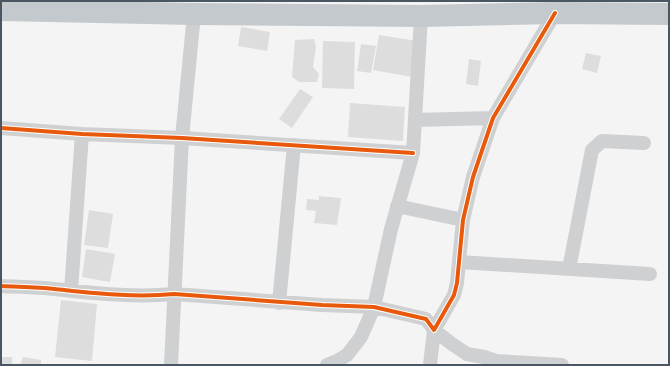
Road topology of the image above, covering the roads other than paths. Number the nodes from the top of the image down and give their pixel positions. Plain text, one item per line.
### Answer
1 (1, 10) edge
2 (555, 13) junction
3 (194, 14) junction
4 (669, 14) edge
5 (421, 16) junction
6 (493, 118) junction
7 (415, 120) junction
8 (1, 128) edge
9 (82, 134) junction
10 (182, 138) junction
11 (644, 143) dead end
12 (294, 145) junction
13 (413, 153) junction
14 (397, 206) junction
15 (464, 220) junction
16 (459, 262) junction
17 (569, 269) junction
18 (650, 274) dead end
19 (1, 286) edge
20 (71, 291) junction
21 (174, 294) junction
22 (279, 303) junction
23 (374, 307) junction
24 (434, 330) junction
25 (172, 365) edge
26 (327, 365) edge
27 (430, 365) edge
28 (562, 365) edge

1 - 3 highway
2 - 4 highway
2 - 5 highway
2 - 6 street
3 - 5 highway
3 - 10 street
5 - 7 street
6 - 7 street
6 - 15 street
7 - 13 street
8 - 9 street
9 - 10 street
9 - 20 street
10 - 12 street
10 - 21 street
11 - 17 street
12 - 13 street
12 - 22 street
13 - 14 street
14 - 15 street
14 - 23 street
15 - 16 street
16 - 17 street
16 - 24 street
17 - 18 street
19 - 20 street
20 - 21 street
21 - 22 street
21 - 25 street
22 - 23 street
23 - 24 street
23 - 26 street
24 - 27 street
24 - 28 street

